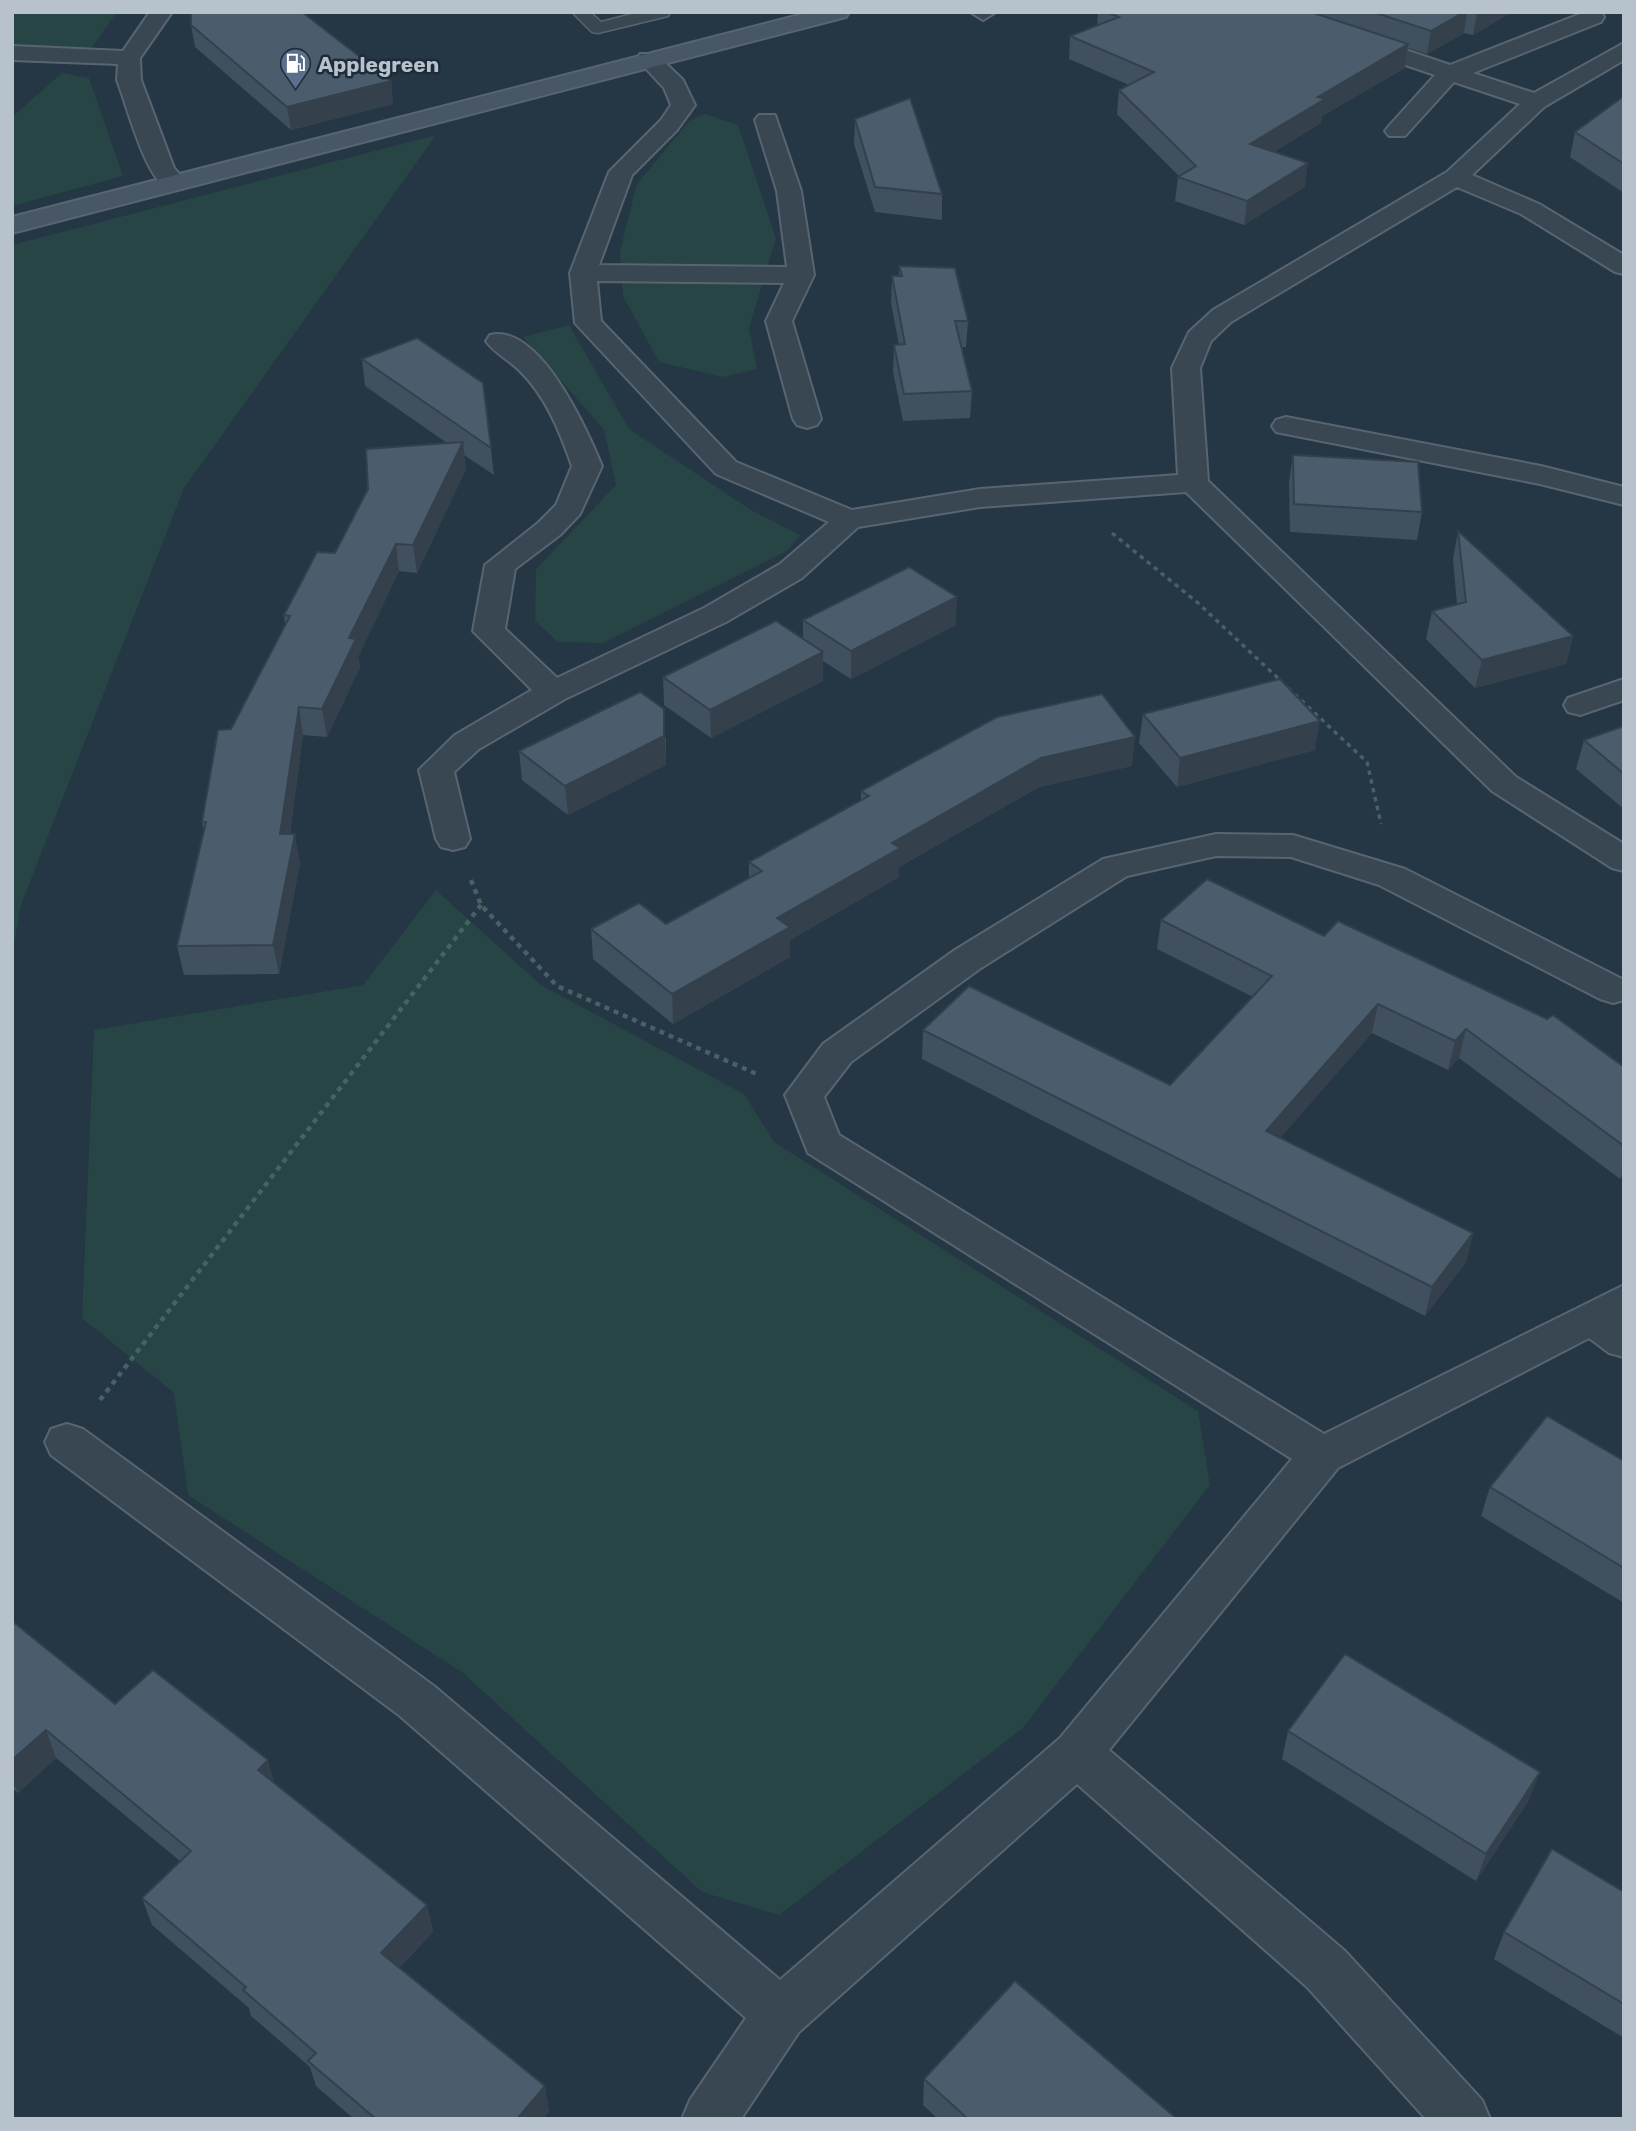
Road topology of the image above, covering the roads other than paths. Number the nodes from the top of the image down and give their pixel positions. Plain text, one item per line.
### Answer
1 (162, 12) edge
2 (580, 12) edge
3 (662, 12) edge
4 (838, 12) edge
5 (1271, 12) edge
6 (1593, 17) dead end
7 (1624, 50) edge
8 (12, 53) edge
9 (129, 58) junction
10 (648, 59) junction
11 (1449, 74) junction
12 (1536, 102) junction
13 (767, 120) dead end
14 (1397, 131) dead end
15 (1456, 177) junction
16 (175, 183) junction
17 (12, 225) edge
18 (1624, 266) edge
19 (583, 273) junction
20 (801, 275) junction
21 (500, 341) dead end
22 (807, 419) dead end
23 (1286, 426) dead end
24 (1193, 483) junction
25 (1624, 496) edge
26 (849, 520) junction
27 (1624, 688) edge
28 (553, 692) junction
29 (1580, 705) dead end
30 (453, 839) road end
31 (1624, 860) edge
32 (1613, 990) dead end
33 (1613, 1320) edge
34 (67, 1442) road end
35 (1322, 1455) junction
36 (1077, 1753) junction
37 (780, 2014) junction
38 (709, 2119) edge
39 (1463, 2119) edge

1 - 9 street
2 - 3 lane
4 - 10 main road
5 - 11 street
6 - 11 street
7 - 12 street
8 - 9 street
9 - 16 street
10 - 16 main road
10 - 19 street
11 - 12 street
11 - 14 street
12 - 15 street
13 - 20 street
15 - 18 street
15 - 24 street
16 - 17 main road
19 - 20 street
19 - 26 street
20 - 22 street
21 - 28 street
23 - 25 street
24 - 26 street
24 - 31 street
26 - 28 street
27 - 29 street
28 - 30 street
32 - 35 street
33 - 35 street
34 - 37 street
35 - 36 street
36 - 37 street
36 - 39 street
37 - 38 street

